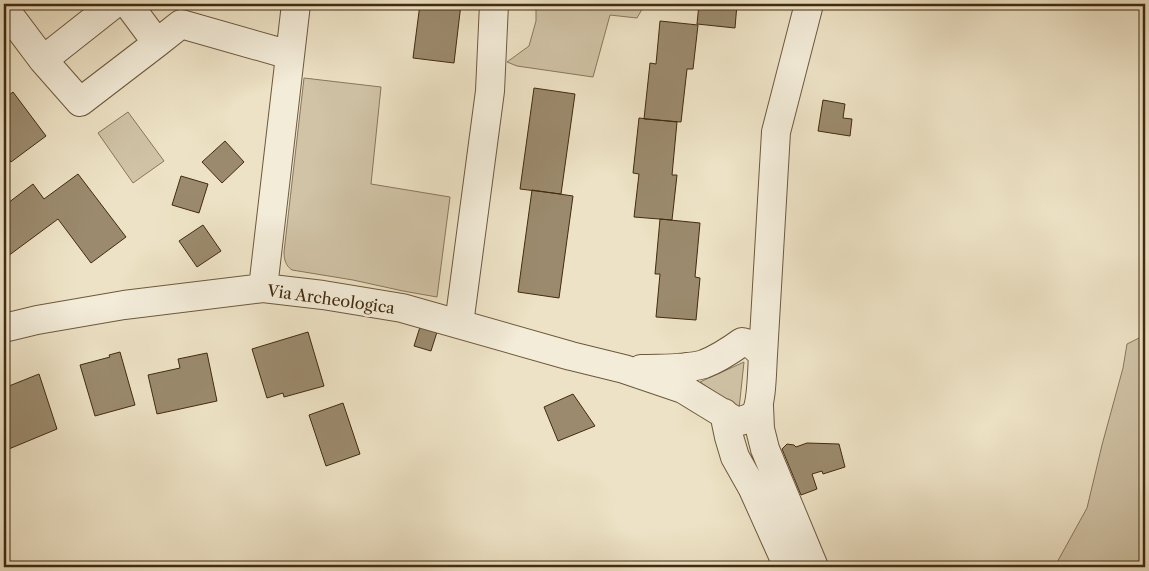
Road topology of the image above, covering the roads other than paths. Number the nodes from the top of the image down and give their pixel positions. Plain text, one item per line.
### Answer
1 (114, 4) edge
2 (128, 4) edge
3 (296, 4) edge
4 (494, 4) edge
5 (809, 4) edge
6 (4, 8) edge
7 (158, 43) junction
8 (38, 53) junction
9 (290, 56) junction
10 (263, 288) junction
11 (459, 324) junction
12 (4, 328) edge
13 (752, 348) junction
14 (685, 378) junction
15 (759, 406) junction
16 (731, 418) junction
17 (764, 449) junction
18 (788, 567) edge
19 (814, 567) edge

1 - 8 street
2 - 7 street
3 - 9 street
4 - 11 street
5 - 13 street
6 - 8 street
7 - 8 street
7 - 9 street
9 - 10 street
10 - 11 street, Via Archeologica
10 - 12 street, Via Archeologica
11 - 14 street, Via Archeologica
13 - 14 street, Via Archeologica
13 - 15 street
14 - 16 street
15 - 16 street
15 - 17 street
16 - 17 street
16 - 18 street
17 - 19 street

